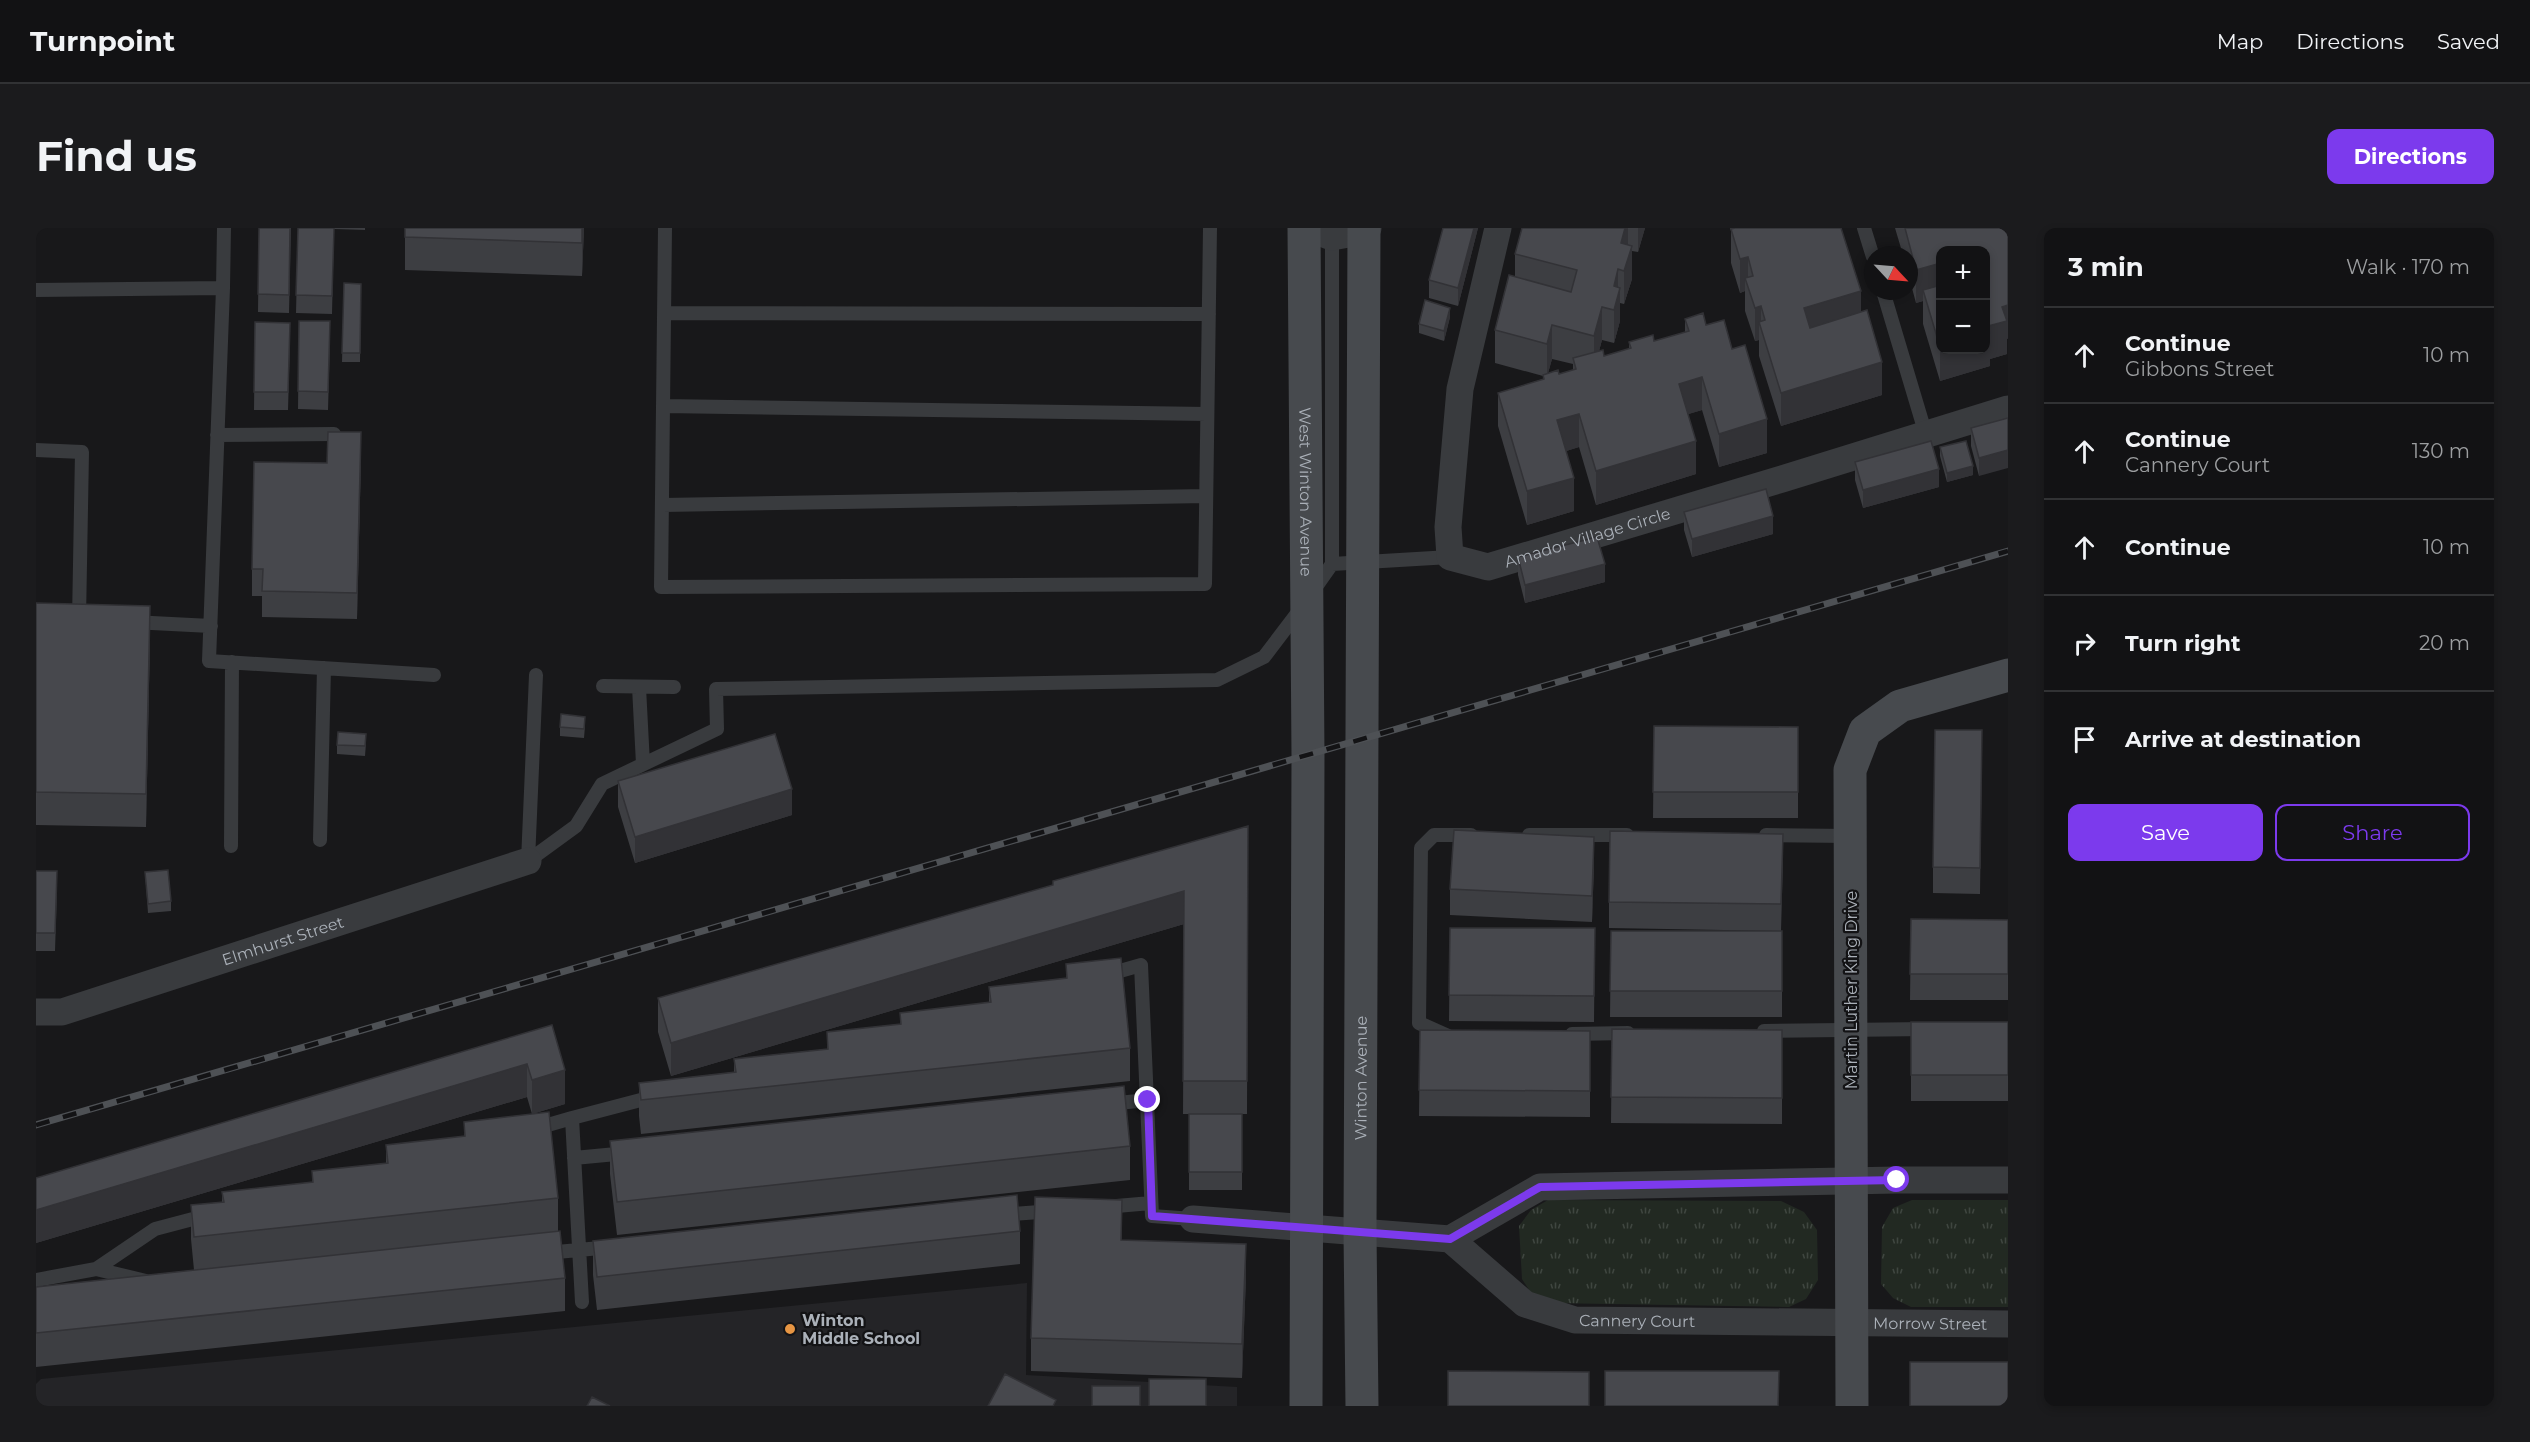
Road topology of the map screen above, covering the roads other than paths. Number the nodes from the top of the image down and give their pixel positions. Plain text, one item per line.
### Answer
1 (224, 228) edge
2 (665, 228) edge
3 (1210, 228) edge
4 (1366, 228) edge
5 (1498, 228) edge
6 (1864, 228) edge
7 (1315, 231) edge
8 (1870, 246) edge
9 (223, 288) junction
10 (36, 290) edge
11 (1886, 300) edge
12 (664, 313) junction
13 (1209, 314) junction
14 (663, 406) junction
15 (2008, 409) edge
16 (1208, 414) junction
17 (334, 434) edge
18 (217, 435) junction
19 (1926, 435) junction
20 (36, 450) edge
21 (1206, 496) junction
22 (663, 505) junction
23 (1450, 557) junction
24 (1332, 564) junction
25 (80, 620) edge
26 (115, 622) edge
27 (210, 626) junction
28 (232, 662) junction
29 (324, 668) junction
30 (434, 675) dead end
31 (536, 675) dead end
32 (2008, 675) edge
33 (603, 687) dead end
34 (639, 687) junction
35 (674, 687) dead end
36 (643, 764) junction
37 (1481, 835) edge
38 (1517, 835) edge
39 (1646, 835) edge
40 (1752, 836) edge
41 (1850, 836) junction
42 (320, 840) dead end
43 (231, 846) dead end
44 (528, 861) junction
45 (1095, 978) edge
46 (36, 1012) edge
47 (1939, 1029) edge
48 (1851, 1030) junction
49 (1750, 1031) edge
50 (1645, 1033) edge
51 (1562, 1034) edge
52 (1456, 1036) edge
53 (674, 1091) edge
54 (1148, 1100) junction
55 (1090, 1106) edge
56 (572, 1118) junction
57 (526, 1131) edge
58 (645, 1151) edge
59 (574, 1158) junction
60 (2008, 1180) edge
61 (1851, 1182) junction
62 (1151, 1203) junction
63 (1092, 1208) edge
64 (1068, 1210) edge
65 (224, 1211) edge
66 (985, 1216) edge
67 (1193, 1219) joint
68 (1450, 1239) junction
69 (627, 1246) edge
70 (580, 1250) junction
71 (532, 1255) edge
72 (96, 1269) junction
73 (36, 1280) edge
74 (165, 1285) edge
75 (582, 1302) dead end
76 (1852, 1321) junction
77 (2008, 1324) edge
78 (1306, 1406) edge
79 (1362, 1406) edge
80 (1852, 1406) edge

1 - 9 lane
2 - 12 lane
3 - 13 lane
4 - 7 street
4 - 79 main road, Winton Avenue
5 - 23 street
6 - 8 lane
7 - 24 lane
7 - 78 main road, West Winton Avenue
9 - 10 lane
9 - 18 lane
11 - 19 lane
12 - 13 lane
12 - 14 lane
13 - 16 lane
14 - 16 lane
14 - 22 lane
15 - 19 street, Amador Village Circle
16 - 21 lane
17 - 18 lane
18 - 27 lane
19 - 23 street, Amador Village Circle
20 - 25 lane
21 - 22 lane
21 - 22 lane
23 - 24 lane
24 - 36 lane
26 - 27 lane
27 - 28 lane
28 - 29 lane
28 - 43 lane
29 - 30 lane
29 - 42 lane
31 - 44 lane
32 - 41 main road, Martin Luther King Drive
33 - 34 lane
34 - 35 lane
34 - 36 lane
36 - 44 lane
37 - 52 lane
38 - 39 lane
40 - 41 lane
41 - 48 main road, Martin Luther King Drive
44 - 46 street, Elmhurst Street
45 - 54 lane
47 - 48 lane
48 - 49 lane
48 - 61 main road, Martin Luther King Drive
50 - 51 lane
53 - 56 lane
54 - 55 lane
54 - 62 lane
56 - 57 lane
56 - 59 lane
58 - 59 lane
59 - 70 lane
60 - 61 street
61 - 68 street
61 - 76 main road, Martin Luther King Drive
62 - 63 lane
62 - 67 lane
64 - 66 lane
65 - 72 lane
67 - 68 street
68 - 76 street, Cannery Court
69 - 70 lane
70 - 71 lane
70 - 75 lane
72 - 73 lane
72 - 74 lane
76 - 77 street, Morrow Street
76 - 80 main road, Martin Luther King Drive

